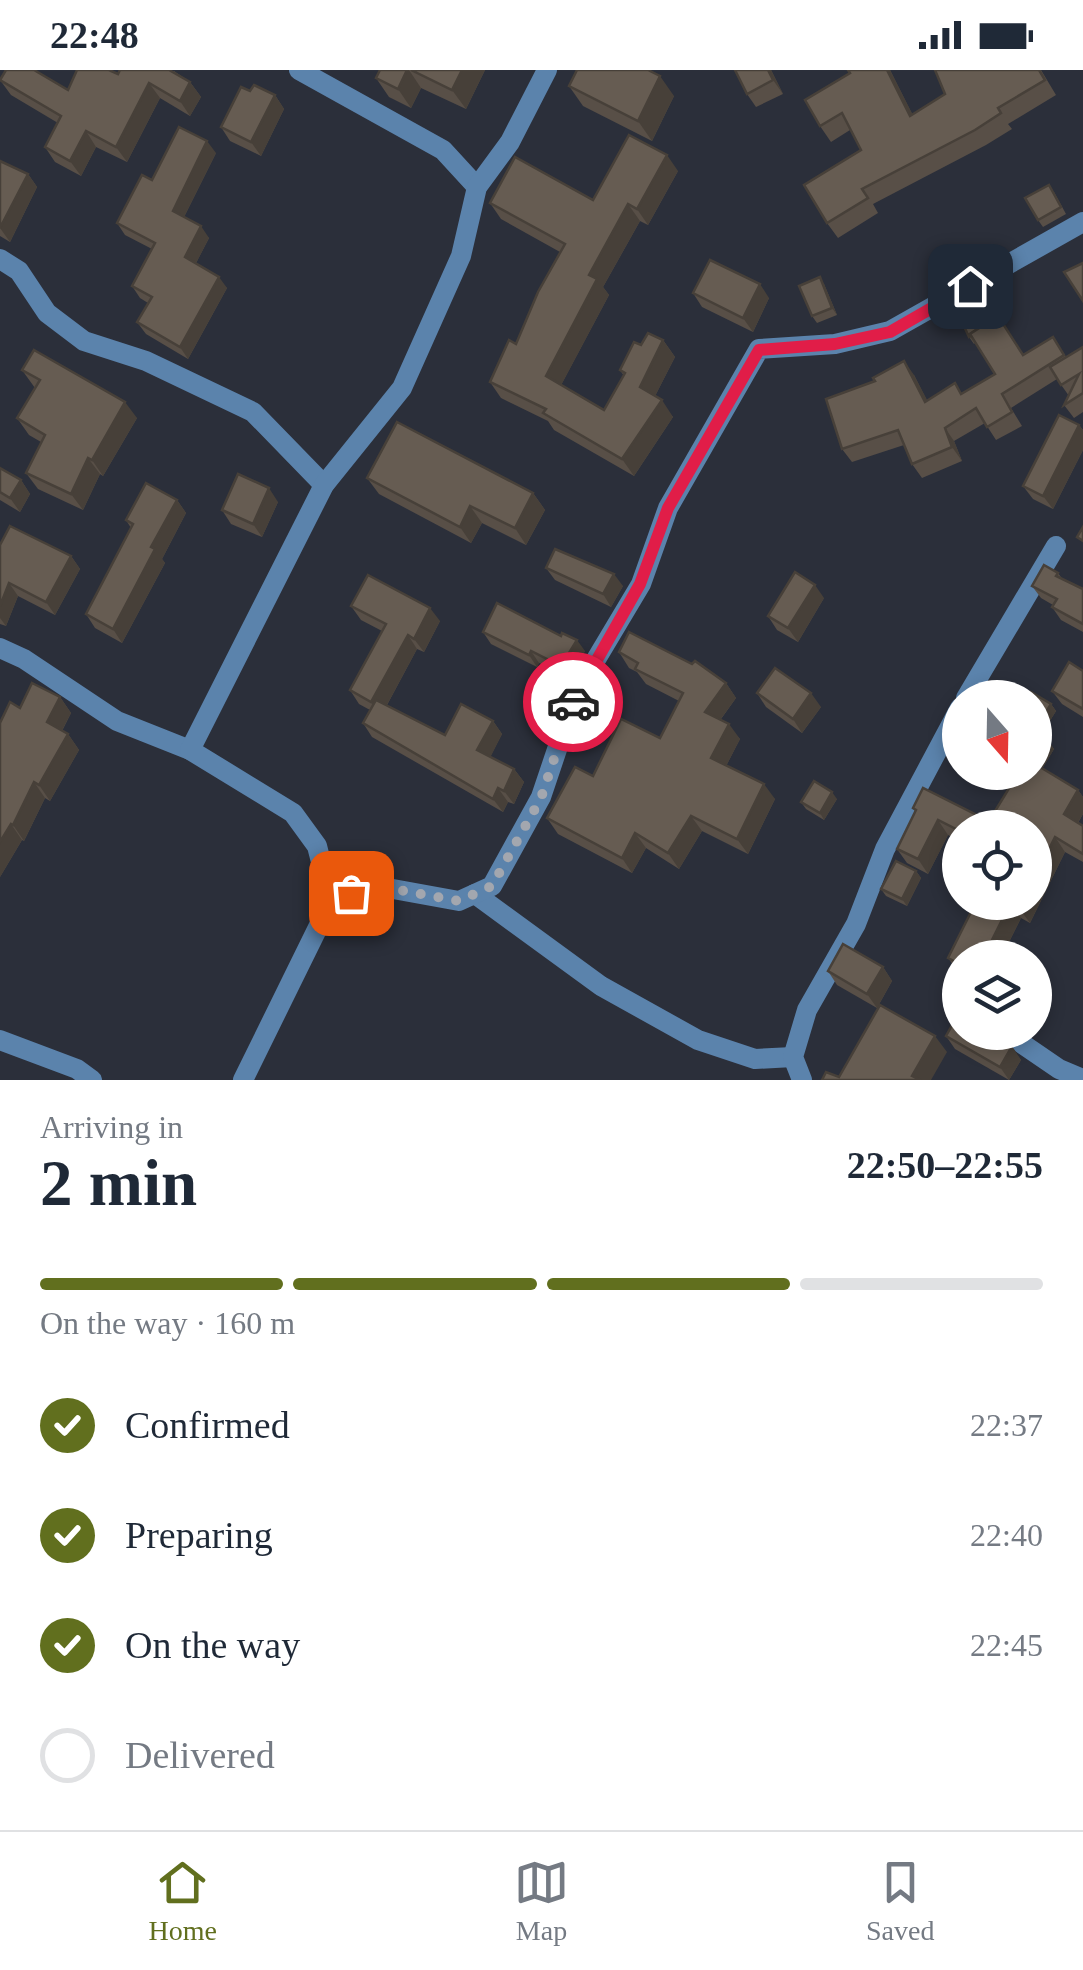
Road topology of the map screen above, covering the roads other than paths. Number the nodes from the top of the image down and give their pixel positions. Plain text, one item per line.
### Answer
1 (300, 70) edge
2 (547, 70) edge
3 (477, 186) junction
4 (1083, 222) edge
5 (0, 259) edge
6 (324, 486) junction
7 (1056, 546) dead end
8 (0, 648) edge
9 (977, 680) edge
10 (942, 742) edge
11 (190, 750) junction
12 (475, 894) junction
13 (331, 902) junction
14 (0, 1040) edge
15 (1032, 1050) edge
16 (792, 1056) junction
17 (1083, 1079) edge
18 (92, 1080) edge
19 (243, 1080) edge
20 (802, 1080) edge

1 - 3 street
2 - 3 street
3 - 6 street
4 - 12 street
5 - 6 street
6 - 11 street
7 - 9 street
8 - 11 street
10 - 16 street
11 - 13 street
12 - 13 street
12 - 16 street
13 - 19 street
14 - 18 street
15 - 17 street
16 - 20 street

